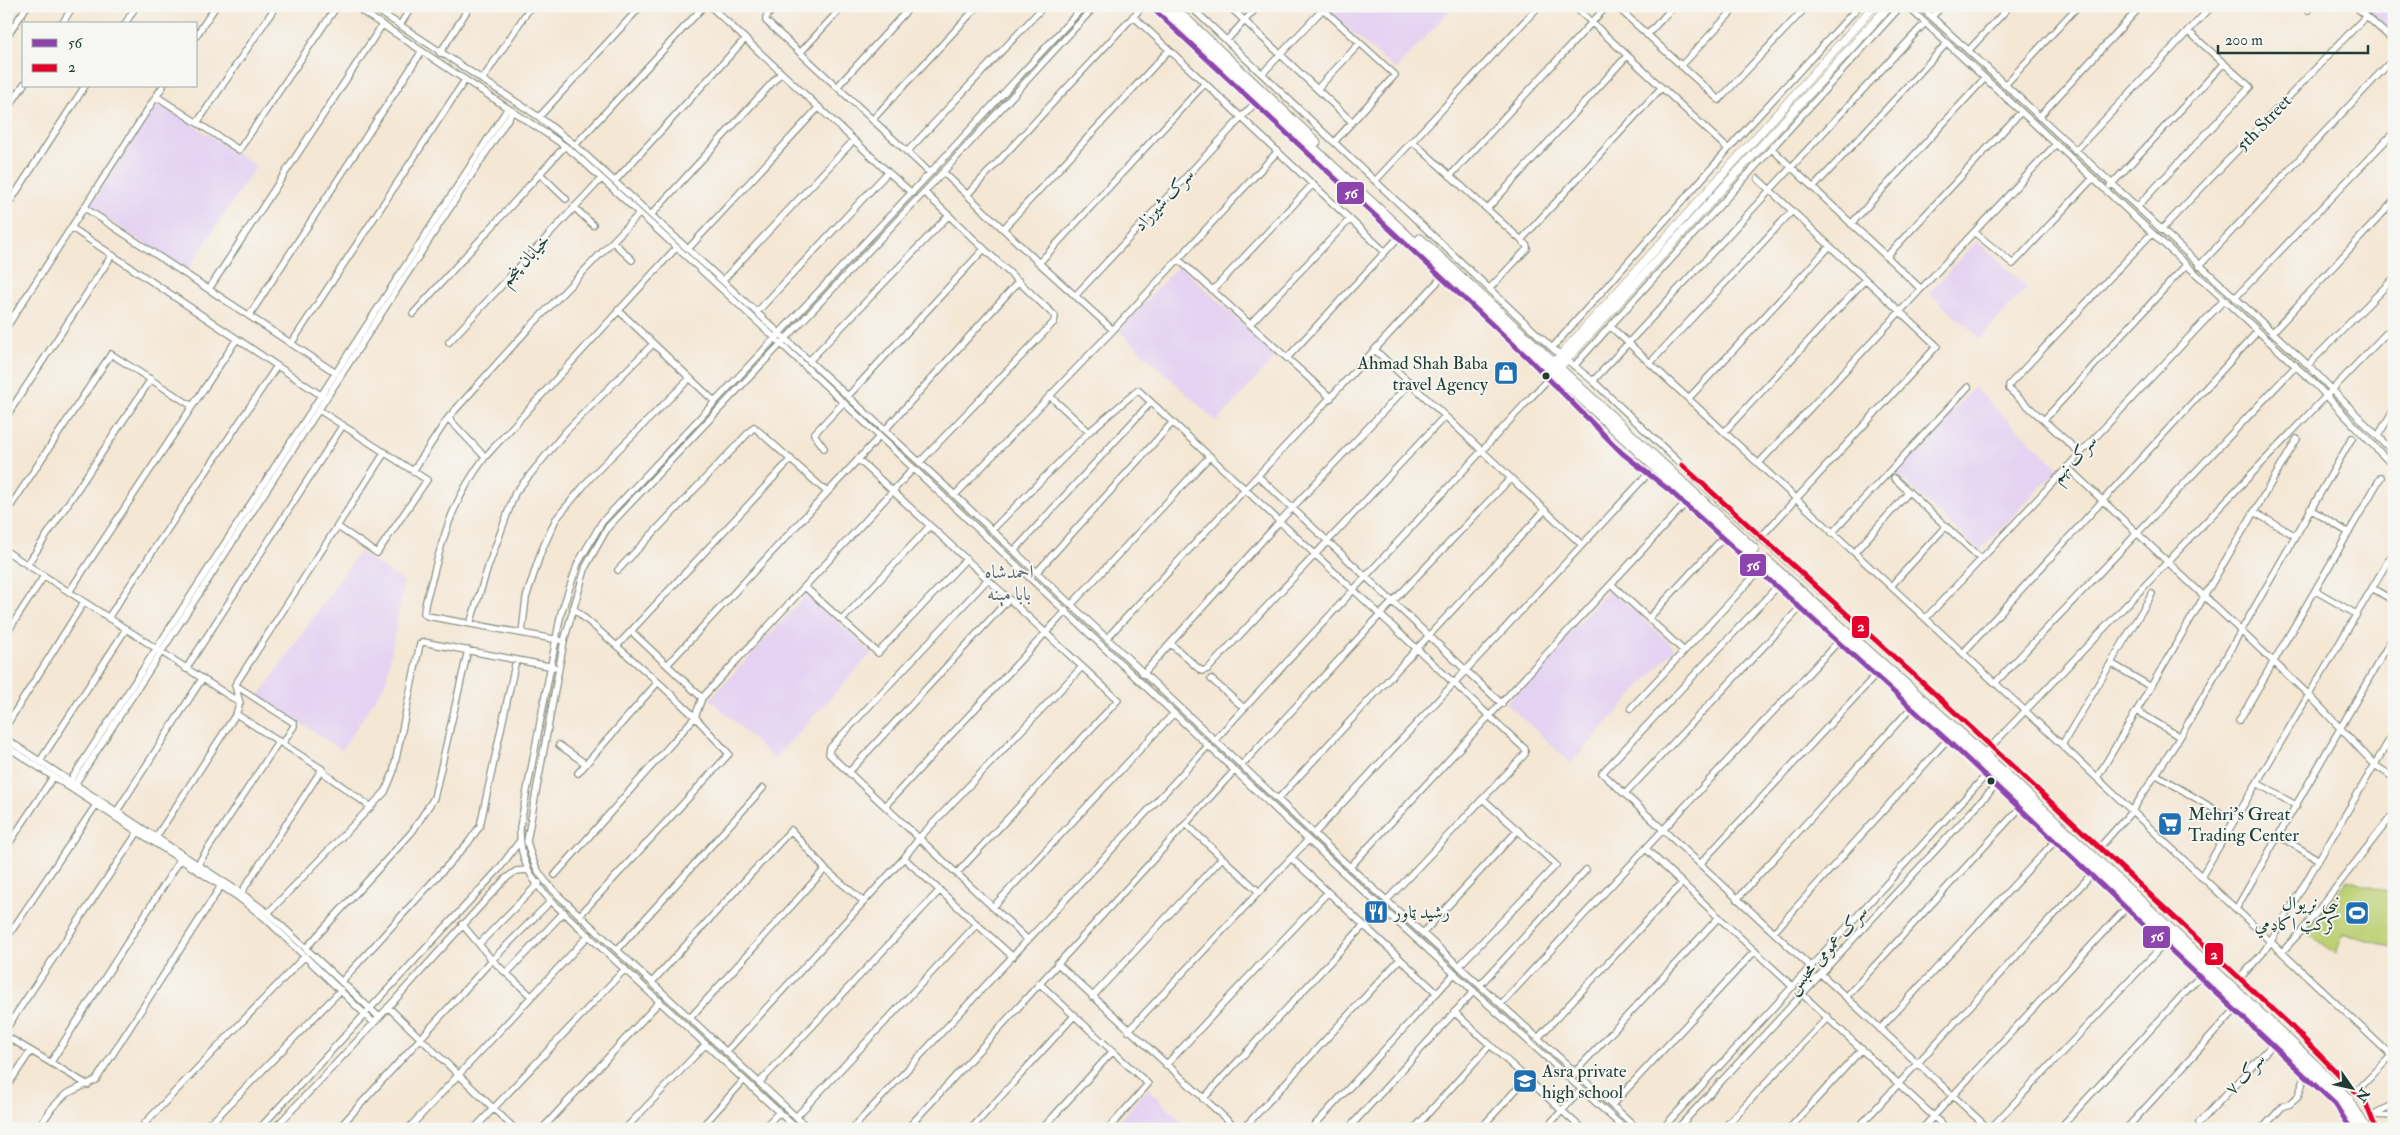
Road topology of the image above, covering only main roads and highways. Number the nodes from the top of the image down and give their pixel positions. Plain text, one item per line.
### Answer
1 (1162, 6) edge
2 (1172, 6) edge
3 (1874, 6) edge
4 (1889, 6) edge
5 (1563, 357) junction
6 (1553, 370) junction
7 (1985, 753) junction
8 (2277, 1039) junction
9 (2359, 1129) edge
10 (2366, 1129) edge

1 - 6 highway
2 - 6 highway
3 - 5 main road
4 - 5 main road
5 - 6 main road
6 - 7 highway
7 - 8 highway
7 - 8 highway
8 - 9 highway
8 - 10 highway

